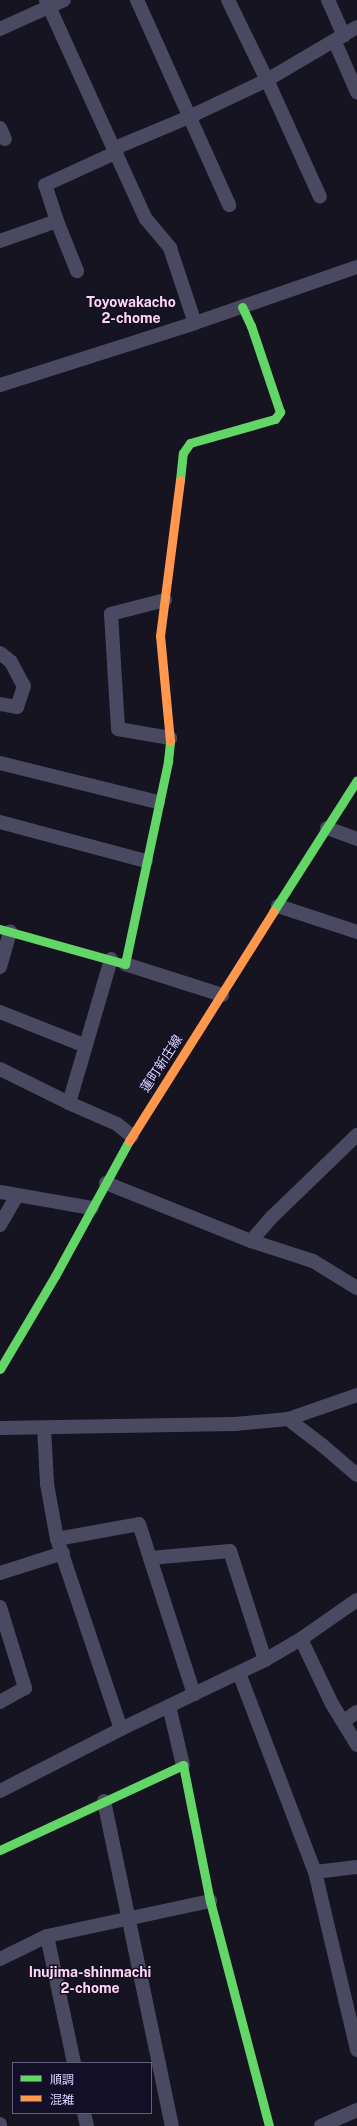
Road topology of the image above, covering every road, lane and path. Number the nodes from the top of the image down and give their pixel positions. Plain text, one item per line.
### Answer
1 (64, 0) edge
2 (137, 0) edge
3 (228, 0) edge
4 (328, 0) edge
5 (48, 3) edge
6 (357, 27) edge
7 (0, 29) edge
8 (339, 39) junction
9 (267, 80) junction
10 (357, 92) edge
11 (189, 117) junction
12 (116, 150) junction
13 (320, 197) dead end
14 (230, 205) dead end
15 (57, 221) junction
16 (0, 240) edge
17 (357, 267) edge
18 (76, 271) dead end
19 (242, 307) junction
20 (194, 323) junction
21 (0, 385) edge
22 (165, 600) junction
23 (0, 653) edge
24 (0, 704) edge
25 (170, 738) junction
26 (0, 763) edge
27 (357, 780) edge
28 (158, 802) junction
29 (0, 822) edge
30 (327, 828) junction
31 (357, 838) edge
32 (146, 861) junction
33 (278, 906) junction
34 (5, 930) edge
35 (357, 932) edge
36 (111, 960) junction
37 (125, 964) junction
38 (0, 967) edge
39 (222, 995) junction
40 (0, 1012) edge
41 (86, 1046) junction
42 (0, 1069) edge
43 (69, 1103) junction
44 (357, 1135) edge
45 (132, 1136) junction
46 (106, 1184) junction
47 (0, 1192) edge
48 (17, 1195) junction
49 (92, 1208) junction
50 (0, 1225) edge
51 (251, 1241) junction
52 (357, 1288) edge
53 (0, 1369) edge
54 (357, 1395) edge
55 (288, 1419) junction
56 (0, 1428) edge
57 (44, 1428) junction
58 (357, 1475) edge
59 (57, 1539) junction
60 (63, 1553) junction
61 (150, 1558) junction
62 (0, 1573) edge
63 (357, 1600) edge
64 (0, 1607) edge
65 (302, 1639) junction
66 (265, 1660) junction
67 (239, 1673) junction
68 (194, 1694) junction
69 (0, 1702) edge
70 (169, 1706) junction
71 (357, 1712) edge
72 (343, 1722) junction
73 (121, 1729) junction
74 (357, 1744) edge
75 (183, 1765) junction
76 (0, 1790) edge
77 (104, 1801) junction
78 (0, 1850) edge
79 (357, 1867) edge
80 (315, 1872) junction
81 (210, 1901) junction
82 (128, 1919) junction
83 (47, 1936) junction
84 (0, 1959) edge
85 (357, 2050) edge
86 (74, 2062) edge
87 (357, 2110) edge
88 (84, 2114) edge
89 (87, 2126) edge
90 (172, 2126) edge
91 (269, 2126) edge
92 (321, 2126) edge

1 - 5 street
2 - 11 street
3 - 9 street
4 - 8 street
5 - 7 street
5 - 12 street
6 - 8 street
8 - 9 street
8 - 10 street
9 - 11 street
9 - 13 street
11 - 12 street
11 - 14 street
12 - 15 street
12 - 20 street
15 - 16 street
15 - 18 street
17 - 19 street
19 - 20 street
19 - 22 street
20 - 21 street
22 - 25 street
22 - 25 street
23 - 24 street
25 - 28 street
26 - 28 street
27 - 30 street, 蓮町新庄線
28 - 32 street
29 - 32 street
30 - 31 street
30 - 33 street, 蓮町新庄線
32 - 37 street
33 - 35 street
33 - 39 street, 蓮町新庄線
34 - 36 street
34 - 38 street
36 - 37 street
36 - 41 street
37 - 39 street
39 - 45 street, 蓮町新庄線
40 - 41 street
41 - 43 street
42 - 43 street
43 - 45 street
44 - 51 street
45 - 46 street, 蓮町新庄線
46 - 49 street, 蓮町新庄線
46 - 51 street
47 - 48 street
48 - 49 street
48 - 50 street
49 - 53 street, 蓮町新庄線
51 - 52 street
54 - 55 street
55 - 57 street
55 - 58 street
56 - 57 street
57 - 59 street
59 - 60 street
59 - 61 street
60 - 62 street
60 - 73 street
61 - 66 street
61 - 68 street
63 - 65 street
64 - 69 street
65 - 66 street
65 - 72 street
66 - 67 street
67 - 68 street
67 - 80 street
68 - 70 street
70 - 73 street
70 - 75 street
71 - 72 street
72 - 74 street
73 - 76 street
75 - 77 street
75 - 81 street
77 - 78 street
77 - 82 street
79 - 80 street
80 - 85 street
81 - 82 street
81 - 91 street
82 - 83 street
82 - 90 street
83 - 84 street
83 - 86 street
87 - 92 street
88 - 89 street

